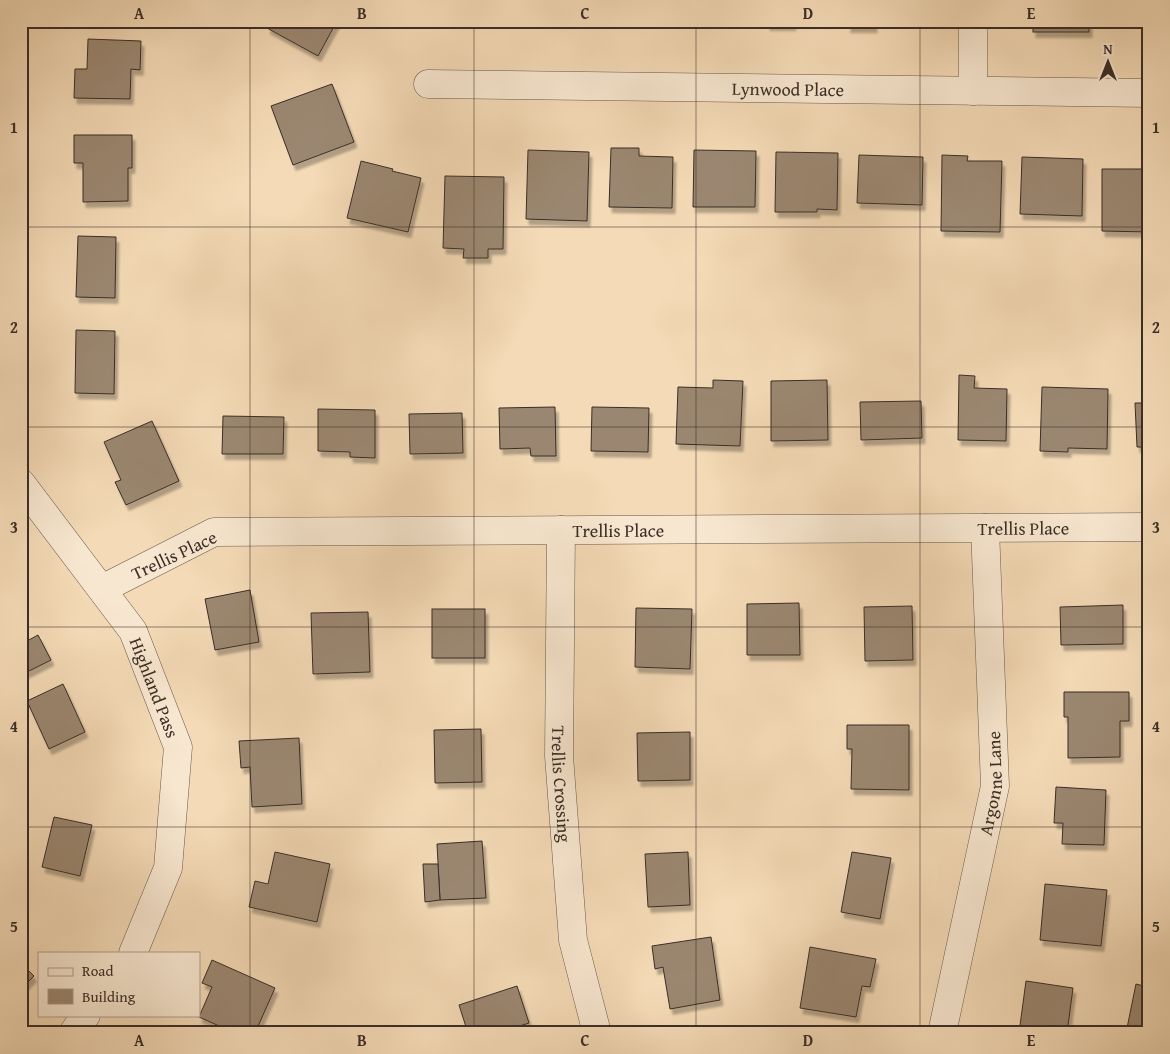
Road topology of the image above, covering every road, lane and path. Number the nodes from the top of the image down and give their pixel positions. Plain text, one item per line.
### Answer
1 (973, 21) edge
2 (428, 84) dead end
3 (973, 91) junction
4 (1149, 93) edge
5 (21, 483) edge
6 (1149, 527) edge
7 (985, 528) junction
8 (561, 530) junction
9 (102, 589) junction
10 (133, 952) edge
11 (85, 1016) edge
12 (73, 1033) edge
13 (597, 1033) edge
14 (942, 1033) edge

1 - 3 street
2 - 3 street, Lynwood Place
3 - 4 street, Lynwood Place
5 - 9 street, Highland Pass
6 - 7 street, Trellis Place
7 - 8 street, Trellis Place
7 - 14 street, Argonne Lane
8 - 9 street, Trellis Place
8 - 13 street, Trellis Crossing
9 - 10 street, Highland Pass
11 - 12 street

